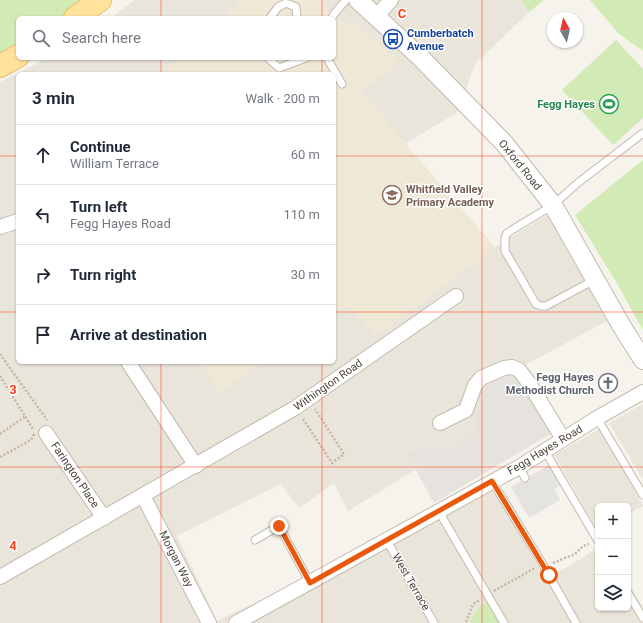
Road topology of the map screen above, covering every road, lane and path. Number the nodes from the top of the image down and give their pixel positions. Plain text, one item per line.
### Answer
1 (100, 0) edge
2 (346, 0) edge
3 (358, 0) edge
4 (391, 0) edge
5 (78, 16) edge
6 (271, 16) edge
7 (297, 16) edge
8 (333, 16) edge
9 (376, 17) junction
10 (16, 57) edge
11 (270, 60) edge
12 (300, 60) edge
13 (328, 60) edge
14 (0, 66) edge
15 (335, 72) edge
16 (336, 74) edge
17 (342, 84) dead end
18 (643, 133) edge
19 (553, 205) junction
20 (16, 222) edge
21 (0, 227) edge
22 (596, 279) junction
23 (456, 296) dead end
24 (0, 354) edge
25 (643, 360) edge
26 (129, 364) edge
27 (0, 376) edge
28 (643, 392) edge
29 (308, 399) junction
30 (295, 408) junction
31 (26, 416) junction
32 (597, 418) junction
33 (440, 423) dead end
34 (46, 433) joint
35 (0, 434) edge
36 (563, 439) junction
37 (545, 451) junction
38 (0, 457) edge
39 (196, 466) junction
40 (492, 481) junction
41 (643, 495) edge
42 (143, 496) junction
43 (438, 510) junction
44 (104, 518) junction
45 (597, 539) edge
46 (255, 540) dead end
47 (387, 541) junction
48 (595, 542) edge
49 (542, 563) junction
50 (0, 577) edge
51 (310, 583) junction
52 (488, 595) junction
53 (631, 597) edge
54 (643, 618) edge
55 (209, 623) edge
56 (236, 623) edge
57 (434, 623) edge
58 (465, 623) edge
59 (504, 623) edge
60 (576, 623) edge

1 - 5 main road
2 - 8 lane
3 - 9 street, Oxford Road
4 - 9 street
6 - 7 lane
9 - 19 street, Oxford Road
10 - 14 main road
11 - 12 lane
13 - 15 lane
16 - 17 lane
18 - 19 lane
19 - 22 street, Oxford Road
19 - 22 lane
20 - 21 street
22 - 25 street, Oxford Road
23 - 29 street, Withington Road
24 - 34 path
26 - 39 street
27 - 31 path
28 - 32 street, Fegg Hayes Road
29 - 30 street, Withington Road
29 - 30 path
30 - 39 street, Withington Road
31 - 35 path
31 - 38 path
32 - 36 street, Fegg Hayes Road
32 - 41 lane
33 - 36 street
34 - 44 street, Farington Place
36 - 37 street, Fegg Hayes Road
37 - 40 street, Fegg Hayes Road
37 - 45 lane
39 - 42 street, Withington Road
40 - 43 street, Fegg Hayes Road
40 - 49 lane
42 - 44 street, Withington Road
42 - 55 street, Morgan Way
43 - 47 street, Fegg Hayes Road
43 - 52 lane
44 - 50 street, Withington Road
46 - 51 lane
47 - 51 street, Fegg Hayes Road
47 - 57 lane, West Terrace
48 - 49 path
49 - 52 path
49 - 60 lane
51 - 56 street, Fegg Hayes Road
52 - 58 path
52 - 59 lane
53 - 54 lane

